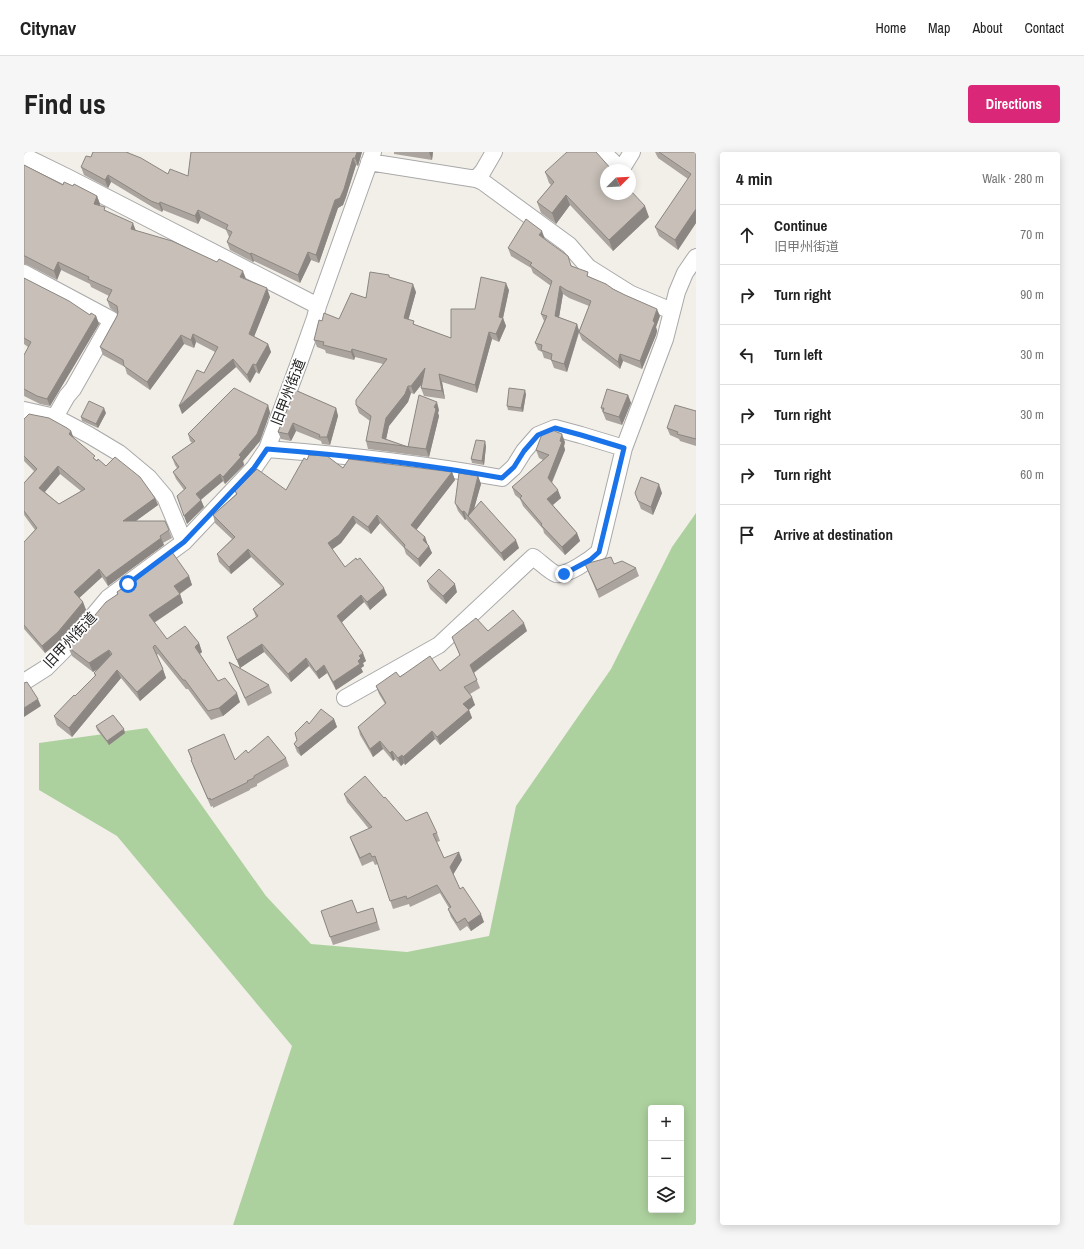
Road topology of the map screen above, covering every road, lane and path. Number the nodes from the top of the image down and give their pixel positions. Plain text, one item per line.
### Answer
1 (494, 152) edge
2 (603, 152) edge
3 (632, 152) edge
4 (24, 156) edge
5 (371, 157) edge
6 (476, 179) junction
7 (696, 257) edge
8 (24, 273) edge
9 (318, 306) junction
10 (672, 311) junction
11 (24, 410) edge
12 (55, 417) junction
13 (624, 448) junction
14 (267, 449) junction
15 (184, 542) junction
16 (24, 682) edge
17 (345, 698) dead end

1 - 6 street
2 - 3 street
4 - 9 street
5 - 6 street
5 - 9 street, 旧甲州街道
6 - 10 street
7 - 10 street
8 - 12 street
9 - 14 street, 旧甲州街道
10 - 13 street
11 - 12 street
12 - 15 street
13 - 14 street
13 - 17 street
14 - 15 street, 旧甲州街道
15 - 16 street, 旧甲州街道

